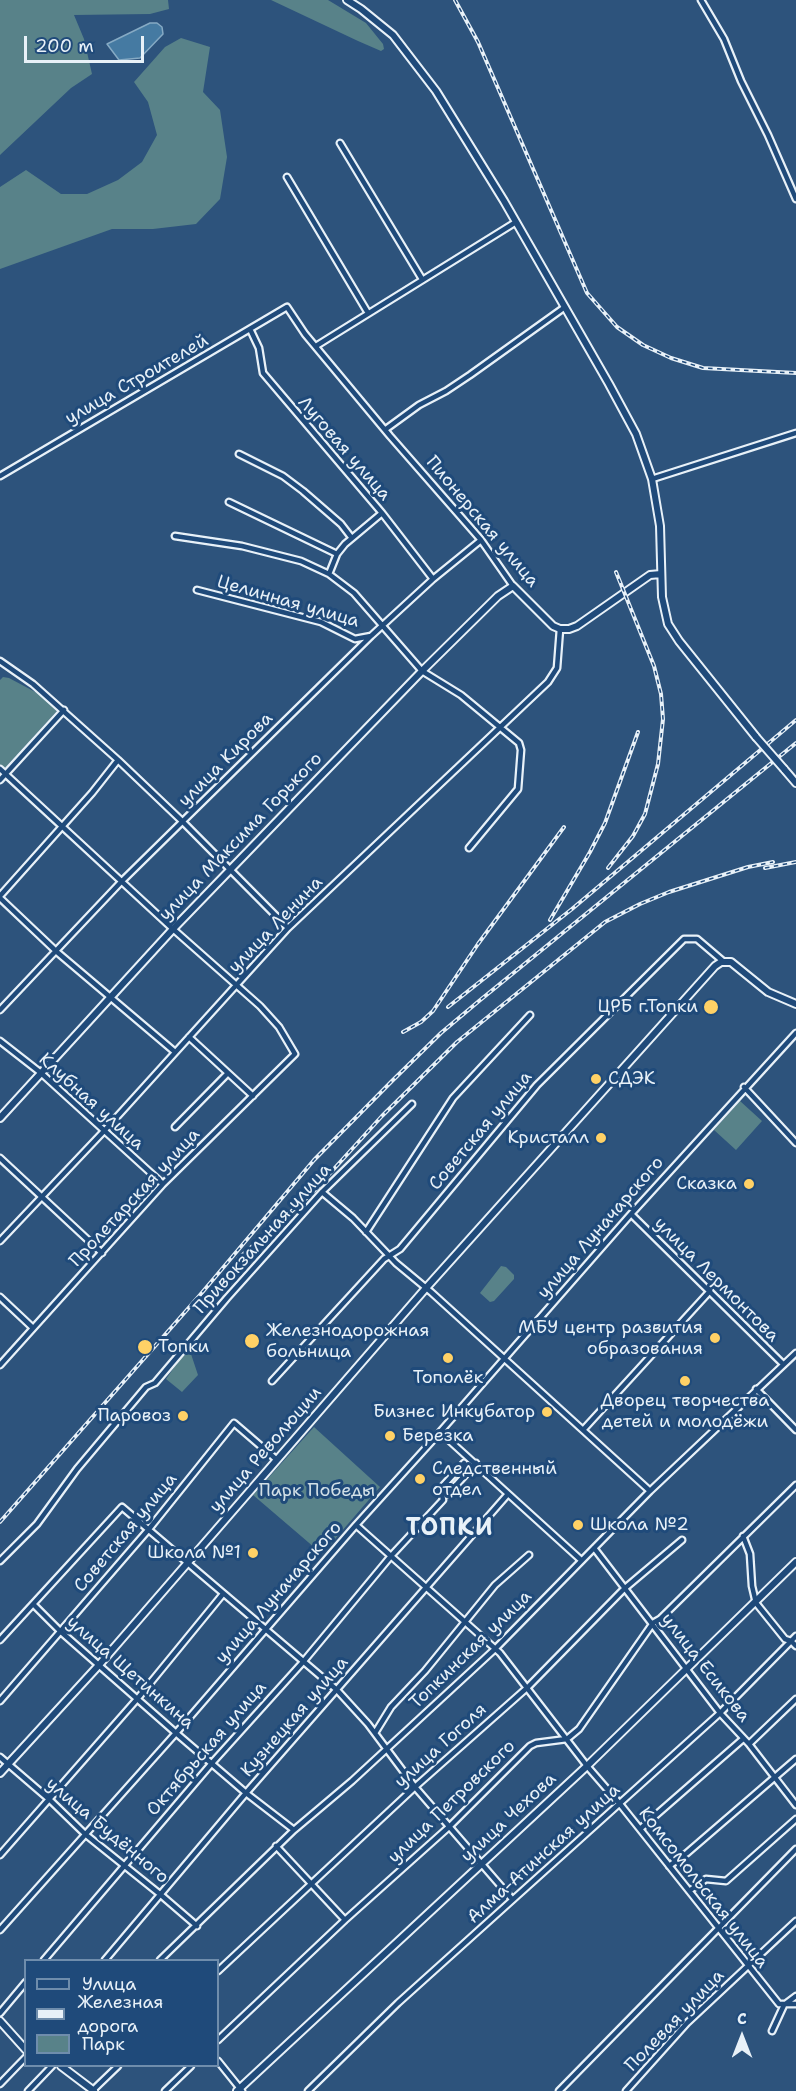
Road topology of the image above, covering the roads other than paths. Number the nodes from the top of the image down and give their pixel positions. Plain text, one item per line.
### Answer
1 (347, 0) edge
2 (701, 0) edge
3 (340, 143) dead end
4 (288, 177) dead end
5 (796, 199) edge
6 (516, 222) junction
7 (422, 279) junction
8 (287, 307) joint
9 (565, 307) junction
10 (369, 313) junction
11 (250, 329) junction
12 (316, 346) junction
13 (386, 429) junction
14 (796, 433) edge
15 (239, 454) dead end
16 (0, 476) edge
17 (652, 479) junction
18 (229, 502) dead end
19 (382, 513) junction
20 (175, 536) dead end
21 (351, 537) junction
22 (481, 540) junction
23 (337, 554) junction
24 (660, 556) junction
25 (329, 574) junction
26 (661, 574) junction
27 (650, 575) junction
28 (433, 579) junction
29 (513, 586) junction
30 (197, 590) dead end
31 (382, 625) junction
32 (560, 629) junction
33 (371, 636) junction
34 (0, 661) edge
35 (422, 671) junction
36 (64, 710) junction
37 (500, 726) junction
38 (118, 760) junction
39 (0, 769) edge
40 (5, 774) junction
41 (0, 780) edge
42 (796, 783) edge
43 (183, 822) junction
44 (61, 826) junction
45 (469, 848) dead end
46 (229, 870) junction
47 (122, 882) junction
48 (0, 897) edge
49 (288, 928) junction
50 (172, 929) junction
51 (57, 952) junction
52 (724, 962) junction
53 (236, 985) junction
54 (111, 998) junction
55 (796, 1004) edge
56 (0, 1010) edge
57 (530, 1015) dead end
58 (796, 1033) edge
59 (189, 1037) junction
60 (0, 1041) edge
61 (175, 1052) junction
62 (41, 1073) junction
63 (228, 1073) junction
64 (744, 1087) junction
65 (253, 1096) junction
66 (412, 1104) dead end
67 (0, 1118) edge
68 (175, 1127) dead end
69 (105, 1130) junction
70 (796, 1143) edge
71 (0, 1158) edge
72 (163, 1184) junction
73 (322, 1192) junction
74 (40, 1197) junction
75 (631, 1214) junction
76 (366, 1232) junction
77 (0, 1241) edge
78 (102, 1252) junction
79 (389, 1256) junction
80 (426, 1288) junction
81 (710, 1291) junction
82 (0, 1297) edge
83 (33, 1328) junction
84 (796, 1353) edge
85 (504, 1359) junction
86 (783, 1364) junction
87 (0, 1365) edge
88 (272, 1382) dead end
89 (756, 1389) junction
90 (583, 1430) junction
91 (796, 1430) edge
92 (440, 1432) junction
93 (277, 1460) junction
94 (464, 1463) dead end
95 (476, 1463) junction
96 (796, 1485) edge
97 (650, 1491) junction
98 (448, 1494) dead end
99 (508, 1494) junction
100 (356, 1525) junction
101 (149, 1529) junction
102 (743, 1536) junction
103 (682, 1540) dead end
104 (594, 1548) junction
105 (391, 1556) junction
106 (529, 1556) dead end
107 (581, 1560) junction
108 (0, 1561) edge
109 (796, 1562) edge
110 (187, 1563) junction
111 (427, 1588) junction
112 (624, 1589) junction
113 (223, 1594) junction
114 (756, 1603) junction
115 (33, 1604) junction
116 (466, 1620) junction
117 (653, 1623) junction
118 (60, 1631) junction
119 (265, 1631) junction
120 (796, 1636) edge
121 (0, 1641) edge
122 (791, 1641) junction
123 (796, 1646) edge
124 (495, 1649) junction
125 (303, 1662) junction
126 (99, 1665) junction
127 (686, 1669) junction
128 (528, 1687) junction
129 (337, 1690) junction
130 (138, 1698) junction
131 (796, 1699) edge
132 (0, 1701) edge
133 (720, 1713) junction
134 (176, 1733) junction
135 (375, 1733) junction
136 (567, 1739) junction
137 (743, 1739) junction
138 (748, 1744) junction
139 (387, 1749) junction
140 (0, 1757) edge
141 (796, 1758) edge
142 (212, 1762) junction
143 (8, 1764) junction
144 (587, 1766) junction
145 (0, 1773) edge
146 (775, 1777) junction
147 (415, 1786) junction
148 (246, 1793) junction
149 (50, 1800) junction
150 (620, 1804) junction
151 (796, 1805) edge
152 (796, 1819) edge
153 (450, 1826) junction
154 (640, 1829) junction
155 (294, 1830) junction
156 (85, 1834) junction
157 (276, 1846) junction
158 (796, 1849) edge
159 (0, 1855) edge
160 (481, 1863) junction
161 (124, 1865) junction
162 (669, 1866) junction
163 (311, 1882) junction
164 (689, 1891) junction
165 (161, 1895) junction
166 (512, 1899) junction
167 (345, 1920) junction
168 (796, 1921) edge
169 (197, 1926) junction
170 (0, 1930) edge
171 (718, 1930) junction
172 (45, 1959) edge
173 (106, 1959) edge
174 (161, 1959) edge
175 (748, 1966) junction
176 (219, 1970) edge
177 (24, 1984) edge
178 (796, 1996) edge
179 (796, 2004) edge
180 (784, 2005) junction
181 (0, 2013) edge
182 (0, 2021) edge
183 (772, 2031) dead end
184 (219, 2039) edge
185 (24, 2048) edge
186 (24, 2058) edge
187 (219, 2062) edge
188 (51, 2067) edge
189 (62, 2067) edge
190 (117, 2067) edge
191 (190, 2067) edge
192 (0, 2084) edge
193 (240, 2090) edge
194 (28, 2091) edge
195 (93, 2091) edge
196 (165, 2091) edge
197 (308, 2091) edge
198 (559, 2091) edge
199 (626, 2091) edge

1 - 6 street
2 - 5 street
3 - 7 street
4 - 10 street
6 - 7 street
6 - 9 street
7 - 10 street
8 - 11 street, улица Строителей
8 - 12 street, Пионерская улица
9 - 13 street
9 - 17 street
10 - 12 street
11 - 16 street, улица Строителей
11 - 19 street, Луговая улица
12 - 13 street, Пионерская улица
13 - 22 street, Пионерская улица
14 - 17 street
15 - 21 street
17 - 24 street
18 - 23 street
19 - 21 street
19 - 28 street, Луговая улица
20 - 25 street
21 - 23 street
22 - 28 street, улица Кирова
22 - 29 street, Пионерская улица
23 - 25 street
24 - 26 street
24 - 27 street
25 - 31 street
26 - 27 street
26 - 42 street, bridge
27 - 32 street
28 - 31 street, улица Кирова
29 - 32 street, Пионерская улица
29 - 35 street, улица Максима Горького
30 - 33 street, Целинная улица
31 - 33 street, улица Кирова
31 - 35 street
32 - 37 street, улица Ленина
33 - 43 street, улица Кирова
34 - 36 street
35 - 37 street
35 - 46 street, улица Максима Горького
36 - 38 street
36 - 40 street
37 - 45 street
37 - 49 street, улица Ленина
38 - 43 street
38 - 44 street
39 - 40 street
40 - 41 street
40 - 44 street
43 - 46 street
43 - 47 street, улица Кирова
44 - 47 street
44 - 48 street
46 - 49 street
46 - 50 street, улица Максима Горького
47 - 50 street
47 - 51 street, улица Кирова
48 - 51 street
49 - 53 street, улица Ленина
50 - 53 street
50 - 54 street, улица Максима Горького
51 - 54 street
51 - 56 street, улица Кирова
52 - 55 street
52 - 79 street, Советская улица
52 - 80 street, улица Революции
53 - 59 street, улица Ленина
53 - 65 street, Пролетарская улица
54 - 61 street
54 - 62 street, улица Максима Горького
57 - 76 street
58 - 64 street, улица Луначарского
59 - 61 street, улица Ленина
59 - 63 street
60 - 62 street, Клубная улица
61 - 69 street, улица Ленина
62 - 67 street, улица Максима Горького
62 - 69 street, Клубная улица
63 - 65 street
63 - 68 street
64 - 70 street
64 - 75 street, улица Луначарского
65 - 72 street, Пролетарская улица
66 - 73 street, Привокзальная улица
69 - 72 street, Клубная улица
69 - 74 street, улица Ленина
71 - 74 street
72 - 78 street, Пролетарская улица
73 - 76 street
73 - 108 street, Привокзальная улица
74 - 77 street, улица Ленина
74 - 78 street
75 - 81 street, улица Лермонтова
75 - 85 street, улица Луначарского
76 - 79 street
78 - 83 street, Пролетарская улица
79 - 80 street
79 - 88 street, Советская улица
80 - 85 street
80 - 93 street, улица Революции
81 - 86 street, улица Лермонтова
81 - 90 street
82 - 83 street
83 - 87 street, Пролетарская улица
84 - 86 street, Топкинская улица
85 - 90 street
85 - 92 street, улица Луначарского
86 - 89 street, Топкинская улица
89 - 91 street
89 - 97 street, Топкинская улица
90 - 97 street
92 - 95 street
92 - 100 street, улица Луначарского
93 - 101 street, Советская улица
93 - 110 street, улица Революции
94 - 105 street, Октябрьская улица
95 - 98 street
95 - 99 street
96 - 102 street
97 - 104 street, Топкинская улица
99 - 107 street
99 - 111 street, Кузнецкая улица
100 - 105 street, Комсомольская улица
100 - 119 street, улица Луначарского
101 - 110 street
101 - 115 street
101 - 118 street, Советская улица
102 - 114 street
102 - 117 street
103 - 112 street, улица Гоголя
104 - 107 street, Топкинская улица
104 - 112 street, улица Есикова
105 - 111 street, Комсомольская улица
105 - 125 street, Октябрьская улица
106 - 116 street, Топкинская улица
107 - 124 street, Топкинская улица
109 - 114 street, улица Чехова
110 - 113 street
110 - 126 street, улица Революции
111 - 116 street, Комсомольская улица
111 - 129 street, Кузнецкая улица
112 - 117 street, улица Есикова
112 - 128 street, улица Гоголя
113 - 119 street
113 - 130 street
114 - 122 street
114 - 127 street, улица Чехова
115 - 118 street, улица Щетинкина
115 - 121 street
116 - 124 street, Комсомольская улица
116 - 135 street, Топкинская улица
117 - 127 street, улица Есикова
117 - 136 street
118 - 126 street, улица Щетинкина
118 - 132 street, Советская улица
119 - 125 street
119 - 134 street, улица Луначарского
120 - 122 street, Алма-Атинская улица
122 - 123 street
122 - 133 street, Алма-Атинская улица
124 - 128 street, Комсомольская улица
124 - 139 street, Топкинская улица
125 - 129 street
125 - 142 street, Октябрьская улица
126 - 130 street, улица Щетинкина
126 - 143 street, улица Революции
127 - 133 street, улица Есикова
127 - 144 street, улица Чехова
128 - 136 street, Комсомольская улица
128 - 147 street, улица Гоголя
129 - 135 street
129 - 148 street, Кузнецкая улица
130 - 134 street, улица Щетинкина
130 - 149 street
131 - 138 street
133 - 137 street, улица Есикова
133 - 150 street, Алма-Атинская улица
134 - 142 street, улица Щетинкина
134 - 156 street, улица Луначарского
135 - 139 street
136 - 144 street, Комсомольская улица
136 - 153 street, улица Петровского
137 - 138 street, улица Есикова
137 - 154 street
138 - 146 street, улица Есикова
139 - 147 street
139 - 155 street, Топкинская улица
140 - 143 street, улица Будённого
141 - 146 street
142 - 148 street, улица Щетинкина
142 - 161 street, Октябрьская улица
143 - 145 street, улица Революции
143 - 149 street, улица Будённого
144 - 150 street, Комсомольская улица
144 - 160 street, улица Чехова
146 - 151 street, улица Есикова
146 - 162 street
147 - 153 street
147 - 163 street, улица Гоголя
148 - 155 street, улица Щетинкина
148 - 165 street, Кузнецкая улица
149 - 156 street, улица Будённого
149 - 159 street
150 - 154 street, Комсомольская улица
150 - 166 street, Алма-Атинская улица
152 - 164 street
153 - 160 street
153 - 167 street, улица Петровского
154 - 162 street, Комсомольская улица
155 - 157 street, Топкинская улица
156 - 161 street, улица Будённого
156 - 170 street, улица Луначарского
157 - 163 street
157 - 169 street, Топкинская улица
158 - 171 street
160 - 166 street
160 - 193 street, улица Чехова
161 - 165 street, улица Будённого
161 - 172 street, Октябрьская улица
162 - 164 street, Комсомольская улица
163 - 167 street
163 - 176 street, улица Гоголя
164 - 171 street, Комсомольская улица
165 - 169 street, улица Будённого
165 - 173 street, Кузнецкая улица
166 - 197 street, Алма-Атинская улица
167 - 184 street, улица Петровского
168 - 175 street, Полевая улица
169 - 174 street, Топкинская улица
171 - 175 street, Комсомольская улица
171 - 198 street
175 - 180 street, Комсомольская улица
175 - 199 street, Полевая улица
177 - 181 street
178 - 180 street
179 - 180 street
180 - 183 street
182 - 185 street
186 - 192 street
187 - 193 street
188 - 194 street
189 - 195 street
190 - 195 street
191 - 196 street

